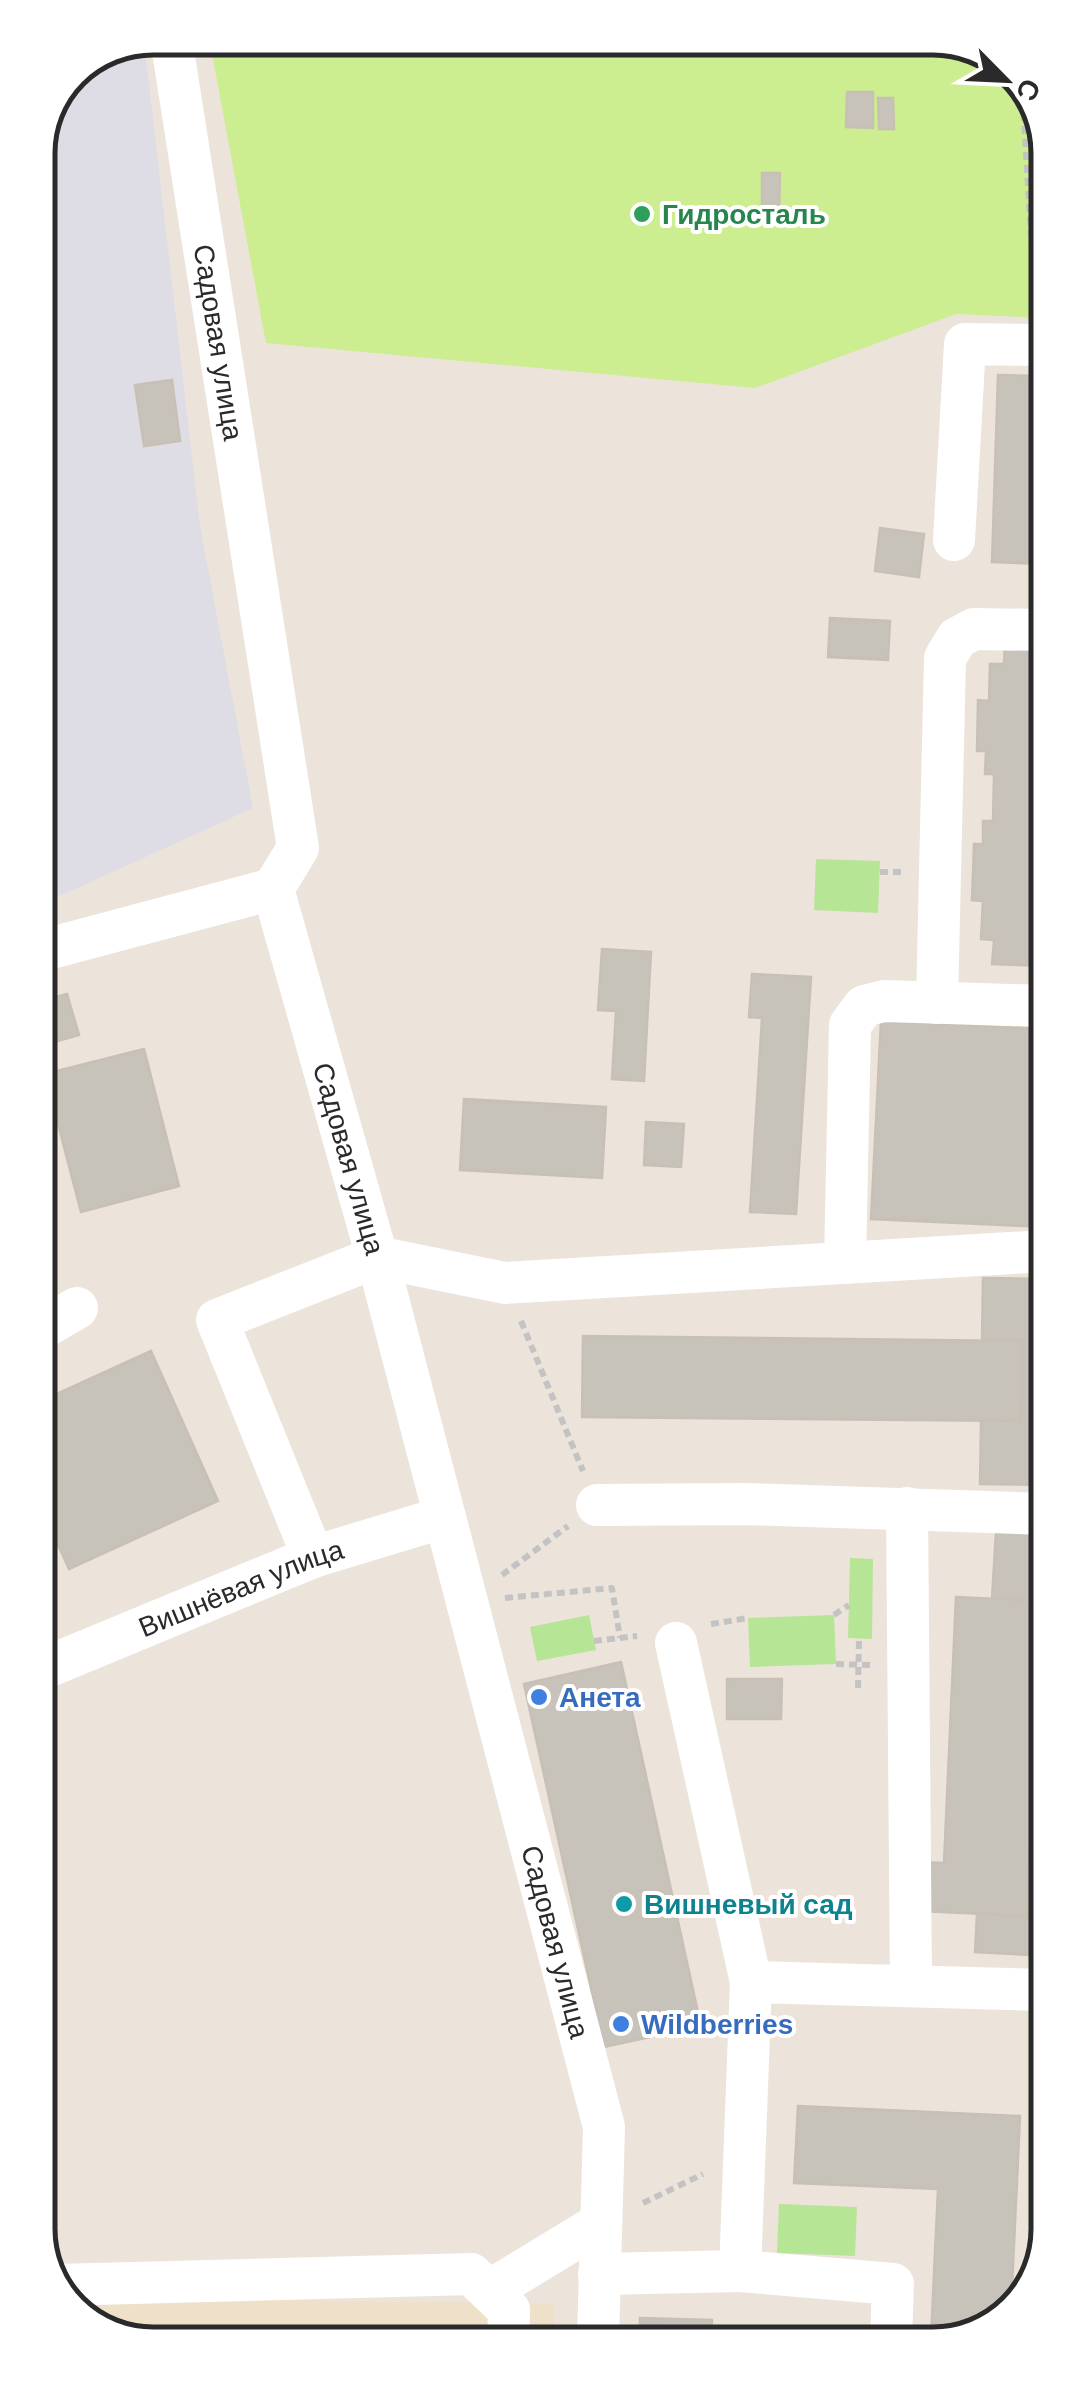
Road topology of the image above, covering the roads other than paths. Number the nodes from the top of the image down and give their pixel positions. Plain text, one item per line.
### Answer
1 (174, 55) edge
2 (1031, 345) edge
3 (954, 540) dead end
4 (1031, 630) edge
5 (273, 889) junction
6 (55, 947) edge
7 (937, 1003) junction
8 (1031, 1006) edge
9 (1031, 1252) edge
10 (377, 1257) junction
11 (845, 1263) junction
12 (597, 1504) road end
13 (907, 1508) junction
14 (1031, 1513) edge
15 (445, 1518) junction
16 (313, 1557) junction
17 (676, 1644) dead end
18 (55, 1660) edge
19 (751, 1982) junction
20 (911, 1984) junction
21 (1031, 1989) edge
22 (601, 2223) junction
23 (740, 2271) junction
24 (599, 2274) junction
25 (73, 2286) edge
26 (488, 2291) junction
27 (508, 2327) edge
28 (598, 2327) edge
29 (891, 2327) edge

1 - 5 street, Садовая улица
2 - 3 street
4 - 7 street
5 - 6 street
5 - 10 street, Садовая улица
7 - 8 street
7 - 11 street
9 - 11 street
10 - 11 street
10 - 15 street, Садовая улица
10 - 16 street
12 - 13 street
13 - 14 street
13 - 20 street
15 - 16 street, Вишнёвая улица
15 - 22 street, Садовая улица
16 - 18 street, Вишнёвая улица
17 - 19 street
19 - 20 street
19 - 23 street
20 - 21 street
22 - 24 street, Садовая улица
22 - 26 street
23 - 24 street
23 - 29 street
24 - 28 street, Садовая улица
25 - 26 street
26 - 27 street

